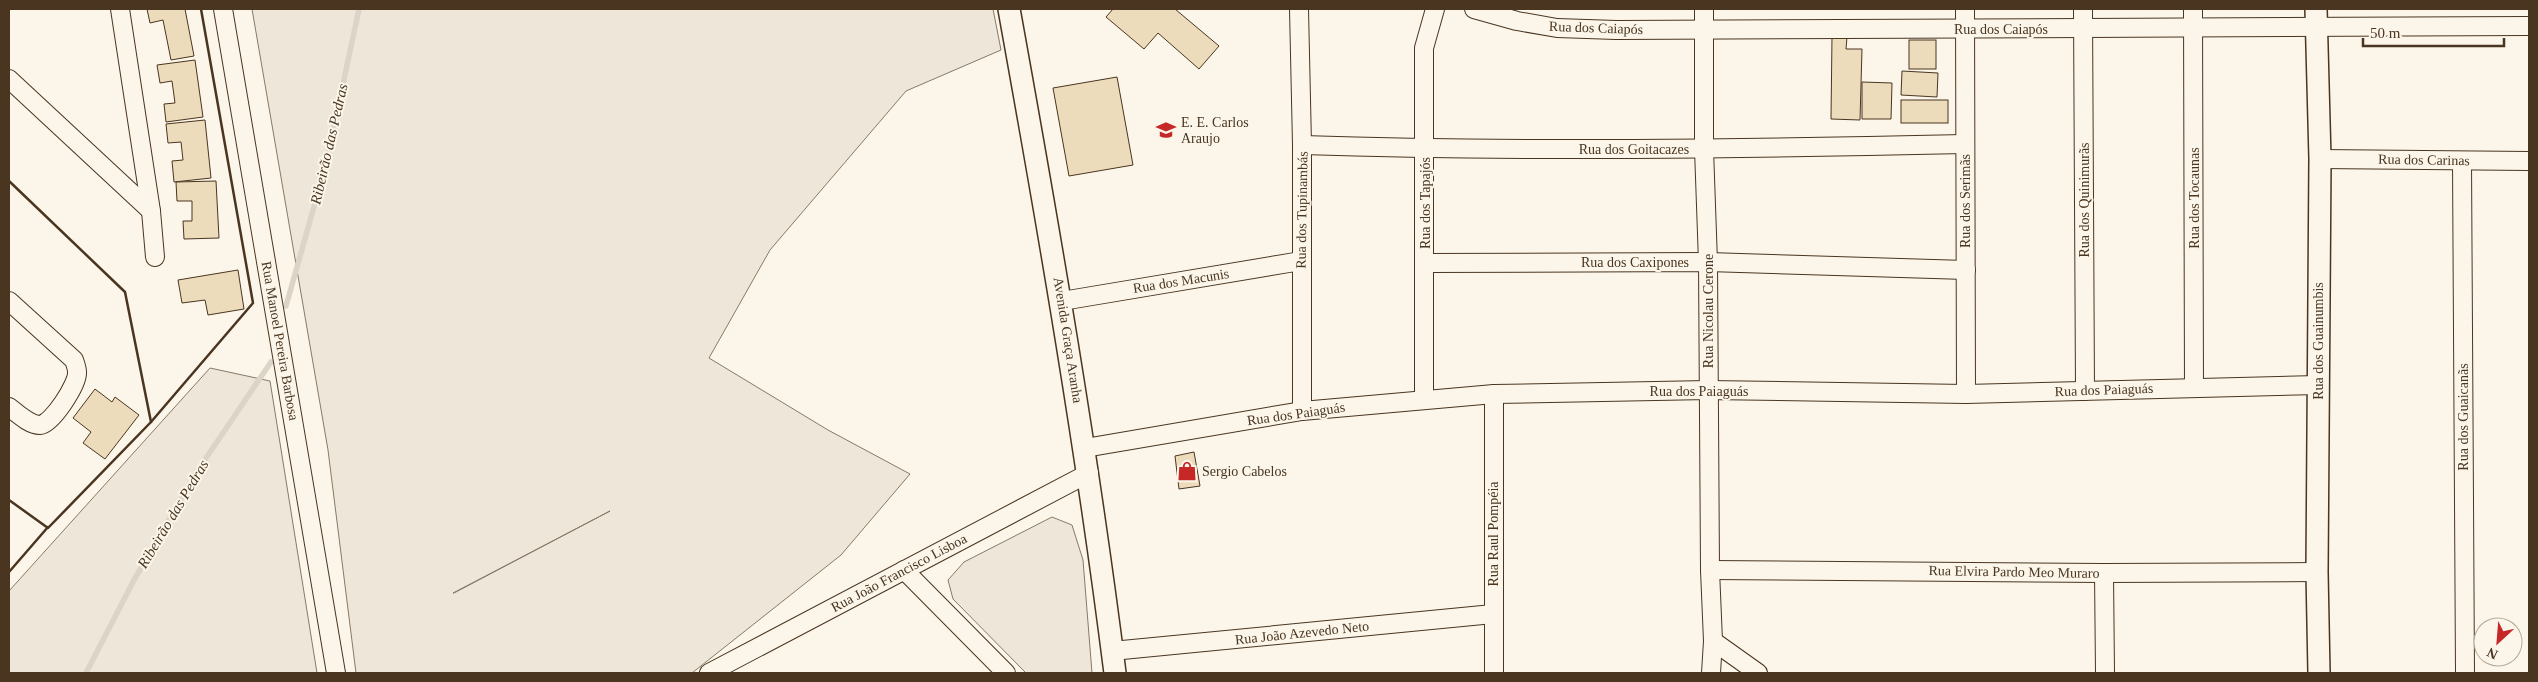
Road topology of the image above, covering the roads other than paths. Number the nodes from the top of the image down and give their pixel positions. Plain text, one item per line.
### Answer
1 (120, 9) edge
2 (224, 9) edge
3 (1010, 9) edge
4 (1299, 9) edge
5 (1435, 9) edge
6 (1474, 9) edge
7 (1704, 9) edge
8 (1965, 9) edge
9 (2083, 9) edge
10 (2193, 9) edge
11 (2316, 17) edge
12 (2529, 26) edge
13 (2193, 28) junction
14 (1966, 29) junction
15 (2083, 29) junction
16 (1704, 31) junction
17 (9, 79) edge
18 (1965, 144) junction
19 (1302, 145) junction
20 (1426, 149) junction
21 (1704, 149) junction
22 (2320, 159) junction
23 (2462, 161) junction
24 (2529, 161) edge
25 (151, 211) junction
26 (155, 258) dead end
27 (1301, 261) junction
28 (1708, 262) junction
29 (1425, 263) junction
30 (1966, 270) junction
31 (9, 301) edge
32 (1062, 301) junction
33 (2318, 385) junction
34 (2194, 388) junction
35 (1708, 390) junction
36 (2085, 390) junction
37 (1494, 394) junction
38 (1966, 394) junction
39 (1424, 399) junction
40 (9, 408) edge
41 (1302, 412) junction
42 (1085, 448) junction
43 (1089, 473) junction
44 (904, 570) junction
45 (1710, 570) junction
46 (2317, 572) junction
47 (2104, 573) junction
48 (1493, 614) junction
49 (1713, 641) junction
50 (1112, 652) junction
51 (336, 673) edge
52 (709, 673) edge
53 (1006, 673) edge
54 (1115, 673) edge
55 (1494, 673) edge
56 (1711, 673) edge
57 (1758, 673) edge
58 (2105, 673) edge
59 (2319, 673) edge
60 (2465, 673) edge

1 - 25 street
2 - 51 street, Rua Manoel Pereira Barbosa
3 - 32 street, Avenida Graça Aranha
4 - 19 street, Rua dos Tupinambás
5 - 20 street, Rua dos Tapajós
6 - 16 street, Rua dos Caiapós
7 - 16 street, Rua Nicolau Cerone
8 - 14 street, Rua dos Serimãs
9 - 15 street, Rua dos Quinimurãs
10 - 13 street, Rua dos Tocaunas
11 - 12 street, Rua dos Caiapós
11 - 13 street, Rua dos Caiapós
11 - 22 street, Rua dos Guainumbis
13 - 15 street, Rua dos Caiapós
13 - 34 street, Rua dos Tocaunas
14 - 15 street, Rua dos Caiapós
14 - 16 street, Rua dos Caiapós
14 - 18 street, Rua dos Serimãs
15 - 36 street, Rua dos Quinimurãs
16 - 21 street, Rua Nicolau Cerone
17 - 25 street
18 - 21 street, Rua dos Goitacazes
18 - 30 street, Rua dos Serimãs
19 - 20 street, Rua dos Goitacazes
19 - 27 street, Rua dos Tupinambás
20 - 21 street, Rua dos Goitacazes
20 - 29 street, Rua dos Tapajós
21 - 28 street, Rua Nicolau Cerone
22 - 23 street, Rua dos Carinas
22 - 33 street, Rua dos Guainumbis
23 - 24 street, Rua dos Carinas
23 - 60 street, Rua dos Guaicanãs
25 - 26 street
27 - 32 street, Rua dos Macunis
27 - 41 street, Rua dos Tupinambás
28 - 29 street, Rua dos Caxipones
28 - 30 street, Rua dos Caxipones
28 - 35 street, Rua Nicolau Cerone
29 - 39 street, Rua dos Tapajós
30 - 38 street, Rua dos Serimãs
31 - 40 street
32 - 42 street, Avenida Graça Aranha
33 - 34 street, Rua dos Paiaguás
33 - 46 street, Rua dos Guainumbis
34 - 36 street, Rua dos Paiaguás
35 - 37 street, Rua dos Paiaguás
35 - 38 street, Rua dos Paiaguás
35 - 45 street, Rua Nicolau Cerone
36 - 38 street, Rua dos Paiaguás
37 - 39 street, Rua dos Paiaguás
37 - 48 street, Rua Raul Pompéia
39 - 41 street, Rua dos Paiaguás
41 - 42 street, Rua dos Paiaguás
42 - 43 street, Avenida Graça Aranha
43 - 44 street, Rua João Francisco Lisboa
43 - 50 street, Avenida Graça Aranha
44 - 52 street, Rua João Francisco Lisboa
44 - 53 street
45 - 47 street, Rua Elvira Pardo Meo Muraro
45 - 49 street, Rua Nicolau Cerone
46 - 47 street, Rua Elvira Pardo Meo Muraro
46 - 59 street, Rua dos Guainumbis
47 - 58 street
48 - 50 street, Rua João Azevedo Neto
48 - 55 street, Rua Raul Pompéia
49 - 56 street, Rua Nicolau Cerone
49 - 57 street
50 - 54 street, Avenida Graça Aranha

